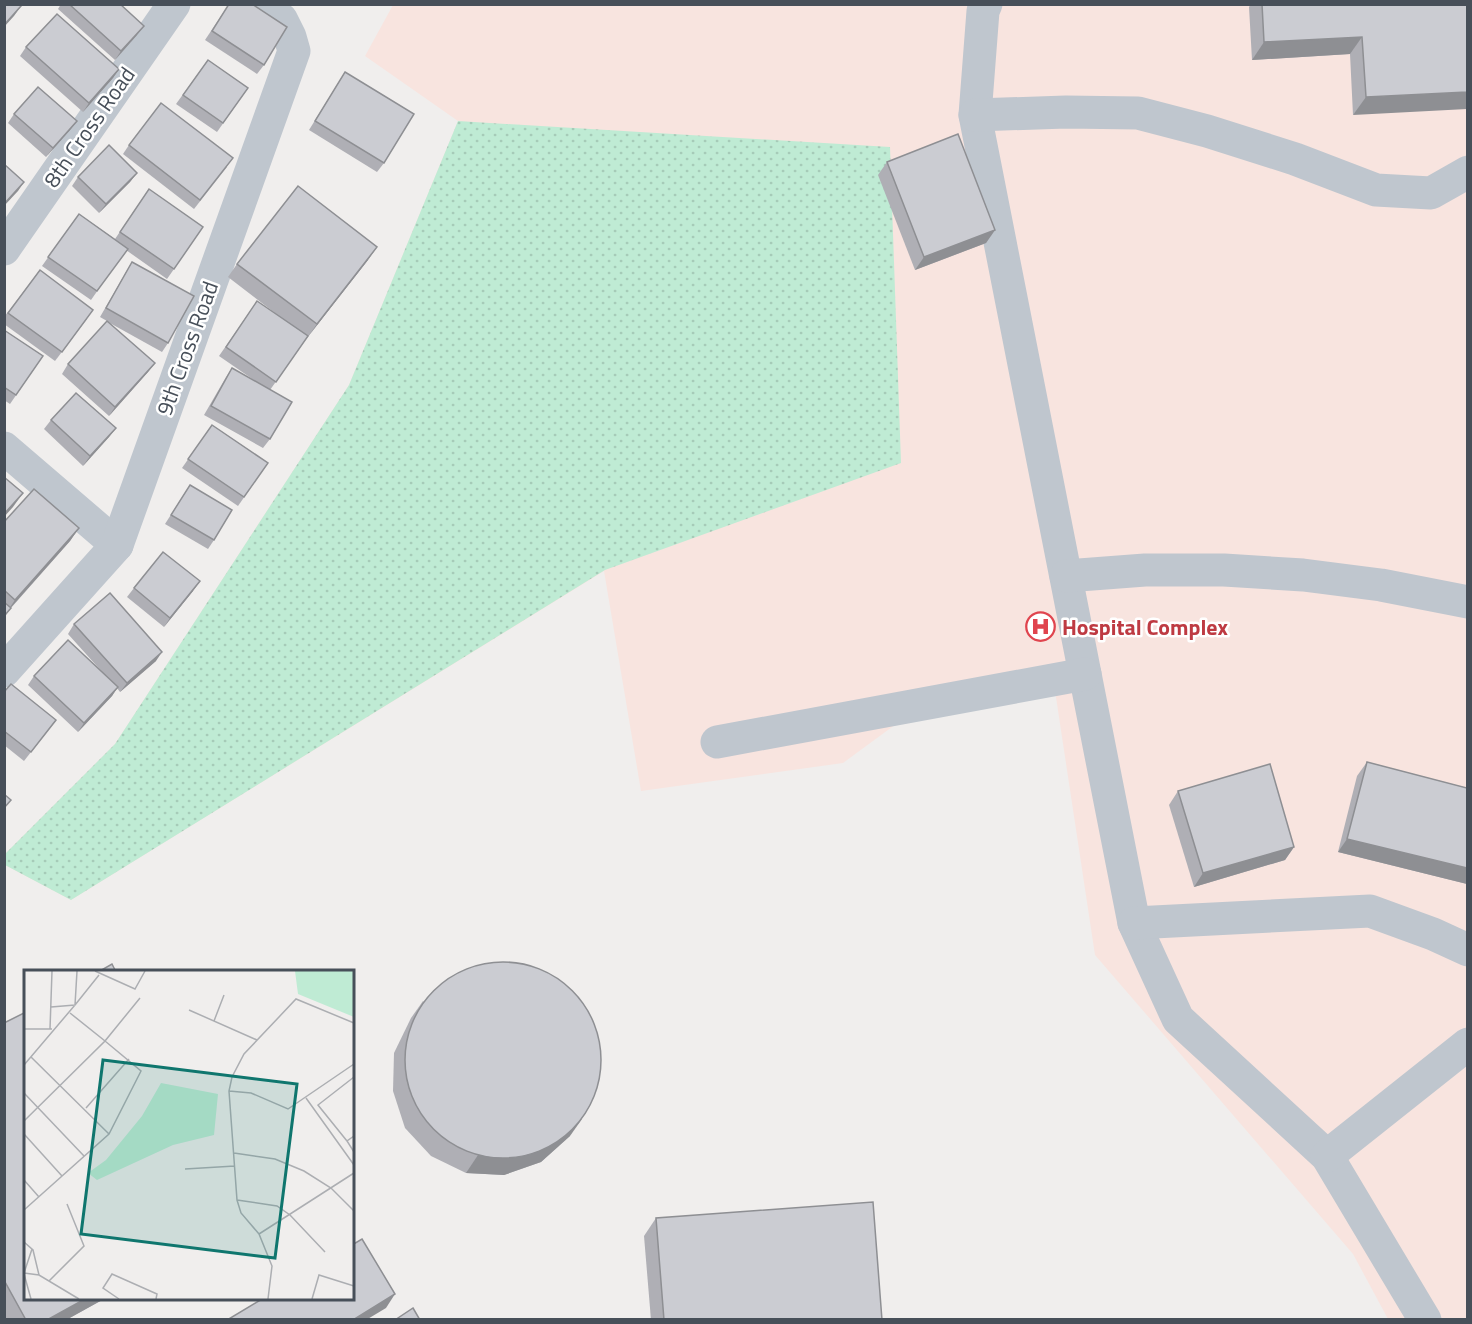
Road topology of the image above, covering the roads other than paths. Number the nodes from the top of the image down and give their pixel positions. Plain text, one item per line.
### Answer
1 (174, 4) edge
2 (258, 4) edge
3 (986, 4) edge
4 (975, 115) junction
5 (1467, 172) edge
6 (4, 249) edge
7 (4, 448) edge
8 (117, 544) junction
9 (1066, 576) junction
10 (1467, 602) edge
11 (4, 671) edge
12 (1085, 674) junction
13 (717, 742) dead end
14 (1134, 923) junction
15 (1467, 950) edge
16 (1467, 1044) edge
17 (1327, 1156) junction
18 (1425, 1320) edge

1 - 6 street, 8th Cross Road
2 - 8 street, 9th Cross Road
3 - 4 street
4 - 5 street
4 - 9 street
7 - 8 street
8 - 11 street, 9th Cross Road
9 - 10 street
9 - 12 street
12 - 13 street
12 - 14 street
14 - 15 street
14 - 17 street
16 - 17 street
17 - 18 street

